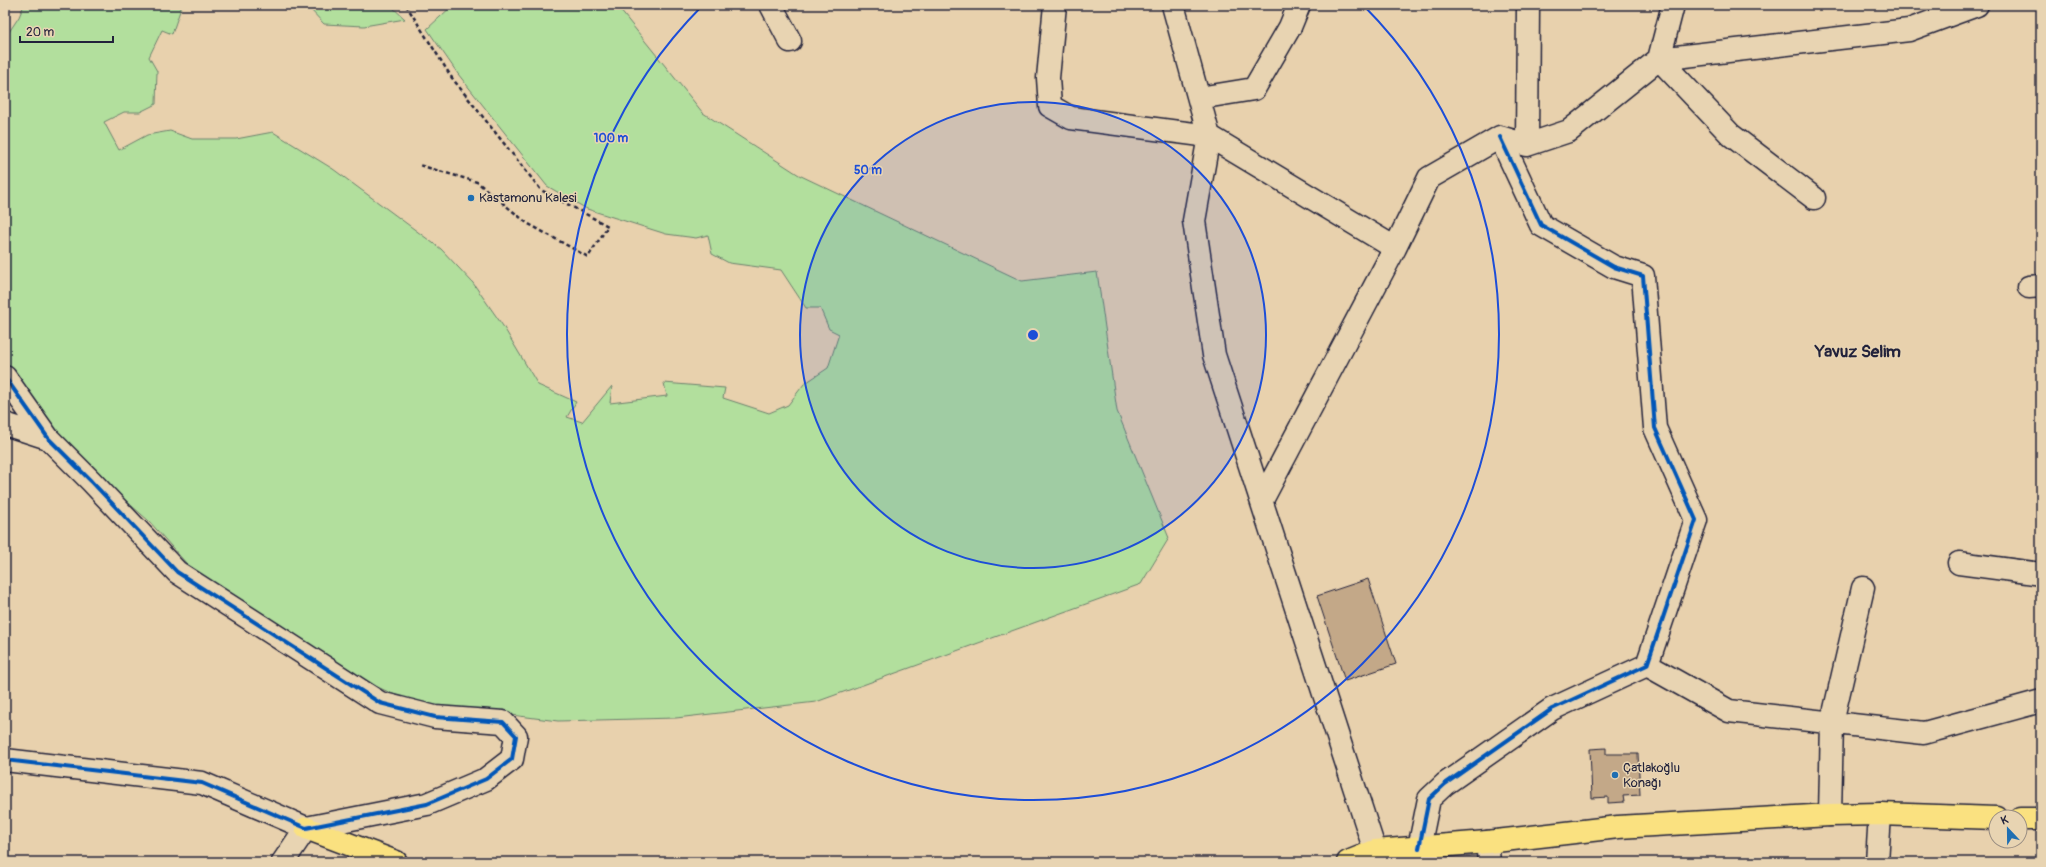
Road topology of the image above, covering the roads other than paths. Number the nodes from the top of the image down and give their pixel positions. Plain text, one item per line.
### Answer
1 (771, 5) edge
2 (1055, 5) edge
3 (1173, 5) edge
4 (1299, 5) edge
5 (1528, 5) edge
6 (1673, 5) edge
7 (1977, 5) edge
8 (790, 41) dead end
9 (1659, 59) junction
10 (1199, 98) junction
11 (1209, 136) junction
12 (1500, 137) junction
13 (1527, 145) junction
14 (1814, 198) dead end
15 (1395, 248) junction
16 (5, 377) edge
17 (5, 424) edge
18 (48, 438) junction
19 (1262, 500) junction
20 (1959, 563) dead end
21 (2041, 574) edge
22 (1863, 588) dead end
23 (1647, 665) junction
24 (2041, 700) edge
25 (1832, 722) junction
26 (5, 760) edge
27 (1880, 814) junction
28 (1830, 816) junction
29 (1988, 818) edge
30 (2028, 819) edge
31 (2041, 819) edge
32 (306, 828) junction
33 (1418, 848) junction
34 (1375, 851) junction
35 (1488, 852) edge
36 (283, 862) edge
37 (396, 862) edge
38 (1348, 862) edge
39 (1877, 862) edge

1 - 8 street
2 - 11 street
3 - 10 street
4 - 10 street
5 - 13 street
6 - 9 street
7 - 9 street
9 - 13 street
9 - 14 street
10 - 11 street
11 - 15 street
11 - 19 street
12 - 13 street
12 - 15 street
12 - 23 street
15 - 19 street
16 - 18 street
17 - 18 street
18 - 32 street
19 - 34 street
20 - 21 street
22 - 25 street
23 - 25 street
23 - 33 street
24 - 25 street
25 - 28 street
26 - 32 street
27 - 28 main road
27 - 29 main road
27 - 39 street
28 - 35 main road
30 - 31 main road
32 - 36 street
32 - 37 main road
33 - 34 main road
33 - 35 main road
34 - 38 main road

